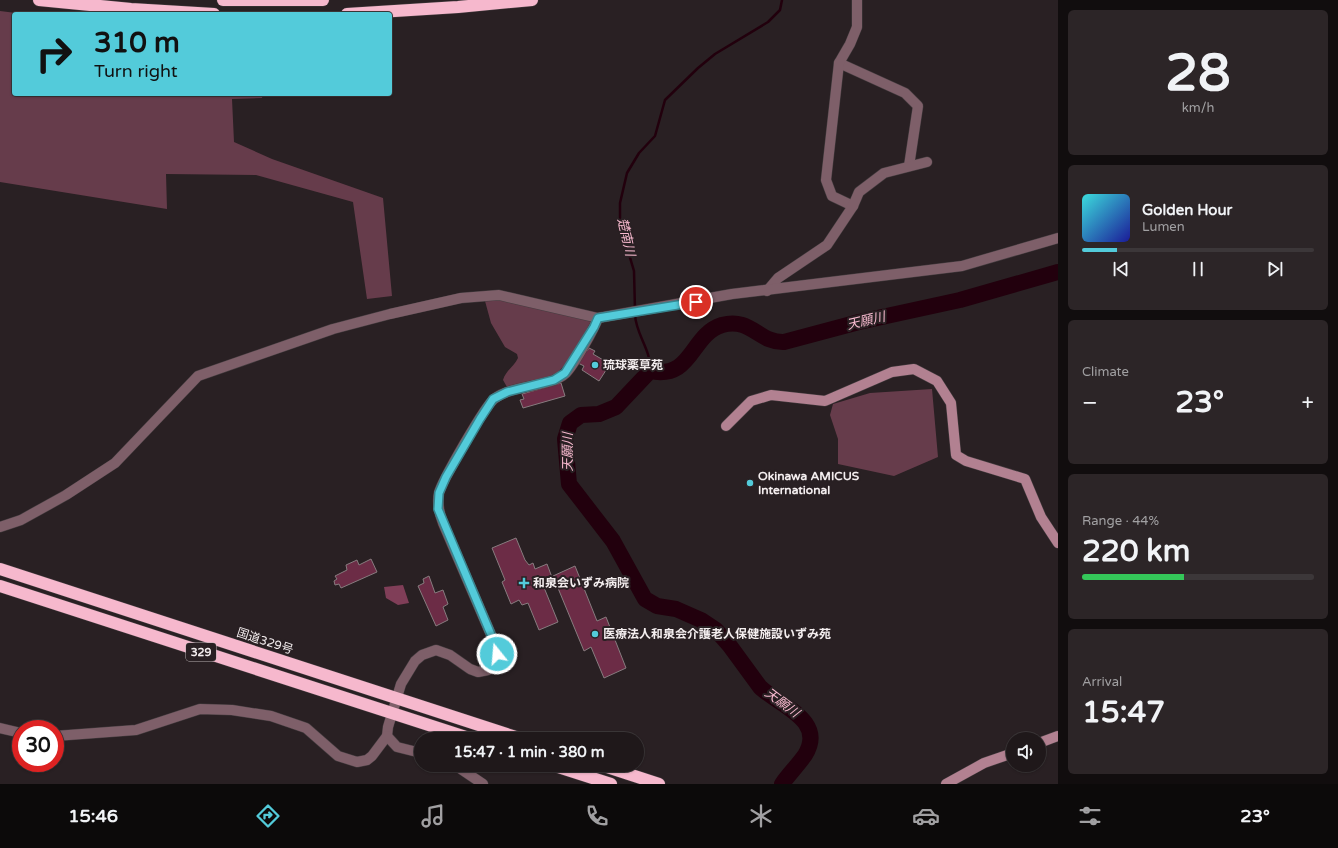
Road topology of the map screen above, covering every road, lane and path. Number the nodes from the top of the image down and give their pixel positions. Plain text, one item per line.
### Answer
1 (39, 0) edge
2 (223, 0) edge
3 (323, 0) edge
4 (532, 0) edge
5 (858, 0) edge
6 (181, 12) edge
7 (379, 12) edge
8 (839, 63) junction
9 (927, 162) dead end
10 (909, 166) junction
11 (853, 206) junction
12 (1058, 238) edge
13 (766, 291) junction
14 (598, 318) junction
15 (726, 426) dead end
16 (0, 527) edge
17 (1058, 543) edge
18 (0, 569) edge
19 (0, 586) edge
20 (397, 698) junction
21 (392, 713) junction
22 (0, 728) edge
23 (12, 731) edge
24 (450, 732) edge
25 (501, 732) edge
26 (64, 735) edge
27 (387, 736) junction
28 (1058, 736) edge
29 (1046, 740) edge
30 (414, 751) edge
31 (1006, 755) edge
32 (465, 772) edge
33 (573, 772) edge
34 (622, 772) edge
35 (483, 784) edge
36 (610, 784) edge
37 (659, 784) edge
38 (946, 784) edge

1 - 6 highway
2 - 3 highway
4 - 7 highway
5 - 8 street
8 - 10 street
8 - 11 street
9 - 10 street
10 - 11 street
11 - 13 street
12 - 13 street
13 - 14 street
14 - 16 street
14 - 20 street
15 - 17 street
18 - 20 highway, 国道329号 / 329
19 - 21 highway, 329
20 - 21 street
20 - 25 highway, 国道329号 / 329
21 - 24 highway, 329
21 - 27 street
22 - 23 street
26 - 27 street
27 - 30 street
28 - 29 street
31 - 38 street
32 - 35 street
33 - 36 highway
34 - 37 highway

